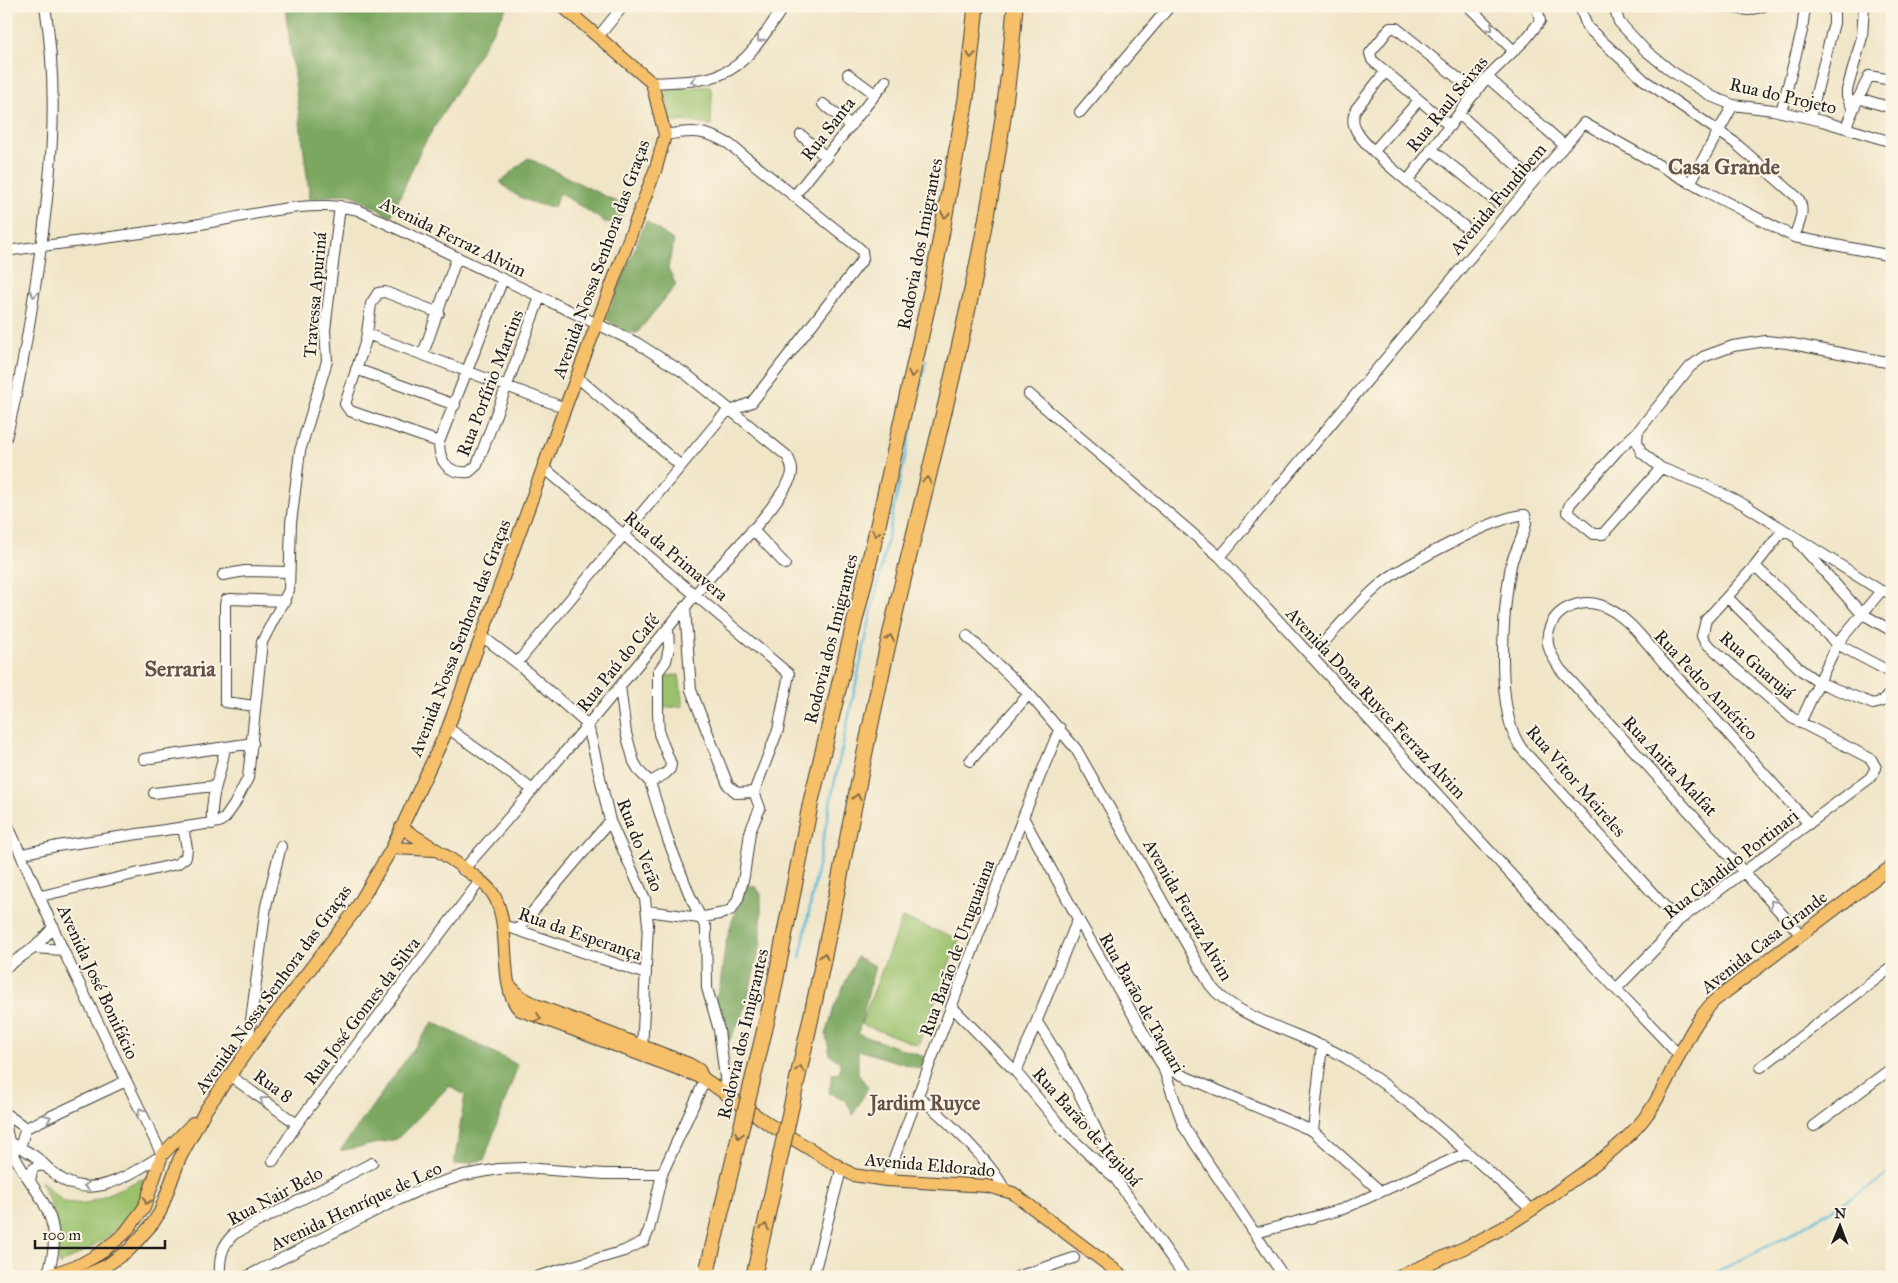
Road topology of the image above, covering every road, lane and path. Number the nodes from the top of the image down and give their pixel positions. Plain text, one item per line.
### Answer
1 (45, 6) edge
2 (562, 6) edge
3 (623, 6) edge
4 (784, 6) edge
5 (976, 6) edge
6 (1015, 6) edge
7 (1170, 6) edge
8 (1468, 6) edge
9 (1537, 6) edge
10 (1580, 6) edge
11 (1614, 6) edge
12 (1722, 6) edge
13 (1764, 6) edge
14 (1805, 6) edge
15 (1834, 6) edge
16 (1864, 6) edge
17 (1742, 8) edge
18 (598, 37) junction
19 (1513, 50) junction
20 (1386, 72) junction
21 (848, 74) dead end
22 (1487, 77) junction
23 (1892, 80) edge
24 (886, 81) dead end
25 (652, 83) junction
26 (1476, 93) junction
27 (875, 94) junction
28 (1858, 98) junction
29 (1420, 100) junction
30 (823, 104) dead end
31 (1733, 105) junction
32 (1892, 108) edge
33 (1853, 110) junction
34 (1080, 112) dead end
35 (1781, 112) junction
36 (1459, 114) junction
37 (1810, 118) junction
38 (851, 126) junction
39 (1450, 126) junction
40 (1846, 128) junction
41 (1719, 132) junction
42 (666, 135) junction
43 (801, 135) dead end
44 (1892, 142) edge
45 (1564, 145) junction
46 (1431, 149) junction
47 (1374, 150) junction
48 (827, 158) junction
49 (1408, 180) junction
50 (1534, 181) junction
51 (1690, 183) junction
52 (796, 195) junction
53 (1498, 203) dead end
54 (340, 206) junction
55 (1465, 227) dead end
56 (1794, 237) junction
57 (42, 246) junction
58 (6, 251) edge
59 (1892, 256) edge
60 (457, 257) junction
61 (503, 279) junction
62 (540, 297) junction
63 (439, 313) junction
64 (597, 326) junction
65 (368, 334) junction
66 (423, 354) junction
67 (1892, 364) edge
68 (356, 369) junction
69 (467, 370) junction
70 (577, 377) junction
71 (507, 385) junction
72 (1029, 394) dead end
73 (454, 405) junction
74 (565, 408) junction
75 (732, 411) junction
76 (1638, 431) junction
77 (6, 438) edge
78 (439, 442) junction
79 (681, 466) junction
80 (543, 467) junction
81 (1661, 468) junction
82 (792, 472) joint
83 (752, 529) junction
84 (1788, 533) junction
85 (626, 534) junction
86 (1220, 557) junction
87 (785, 564) dead end
88 (1755, 566) junction
89 (289, 572) junction
90 (223, 575) dead end
91 (1886, 592) edge
92 (695, 594) junction
93 (1728, 598) junction
94 (285, 601) junction
95 (685, 607) junction
96 (1563, 611) joint
97 (1861, 613) junction
98 (668, 628) junction
99 (1892, 631) edge
100 (482, 636) junction
101 (967, 636) dead end
102 (1837, 644) junction
103 (1311, 657) junction
104 (517, 663) junction
105 (1892, 673) edge
106 (1818, 682) junction
107 (620, 686) junction
108 (1891, 690) edge
109 (1029, 694) junction
110 (255, 706) junction
111 (1800, 723) junction
112 (588, 725) junction
113 (448, 728) junction
114 (1060, 728) junction
115 (253, 743) junction
116 (225, 747) junction
117 (144, 759) dead end
118 (970, 762) dead end
119 (1874, 773) joint
120 (650, 782) junction
121 (214, 786) junction
122 (534, 790) junction
123 (754, 792) junction
124 (154, 793) dead end
125 (1023, 817) junction
126 (6, 821) edge
127 (610, 821) junction
128 (212, 824) junction
129 (1809, 824) junction
130 (401, 827) junction
131 (183, 828) junction
132 (281, 846) dead end
133 (392, 848) junction
134 (435, 850) junction
135 (22, 854) junction
136 (1892, 866) edge
137 (463, 870) junction
138 (1746, 872) junction
139 (480, 881) junction
140 (41, 896) junction
141 (647, 911) junction
142 (699, 918) junction
143 (1078, 919) junction
144 (1678, 921) junction
145 (504, 926) junction
146 (54, 927) junction
147 (518, 929) junction
148 (1801, 935) junction
149 (34, 948) junction
150 (63, 950) junction
151 (7, 967) edge
152 (1892, 967) edge
153 (646, 974) junction
154 (1616, 989) junction
155 (953, 1008) junction
156 (1037, 1022) junction
157 (1322, 1045) junction
158 (247, 1051) junction
159 (643, 1051) junction
160 (1679, 1055) junction
161 (1163, 1067) junction
162 (1761, 1067) dead end
163 (1892, 1068) edge
164 (1016, 1072) junction
165 (229, 1075) junction
166 (704, 1079) junction
167 (126, 1082) junction
168 (727, 1094) junction
169 (919, 1097) junction
170 (205, 1111) junction
171 (6, 1114) edge
172 (6, 1124) edge
173 (297, 1124) junction
174 (1814, 1126) dead end
175 (26, 1128) junction
176 (1313, 1131) junction
177 (7, 1141) edge
178 (20, 1147) junction
179 (1466, 1153) junction
180 (162, 1155) junction
181 (273, 1161) dead end
182 (372, 1163) dead end
183 (44, 1166) junction
184 (841, 1170) junction
185 (662, 1174) junction
186 (1115, 1178) junction
187 (886, 1180) junction
188 (30, 1181) junction
189 (1004, 1189) junction
190 (1380, 1191) junction
191 (163, 1205) junction
192 (1532, 1210) junction
193 (1256, 1233) junction
194 (1074, 1258) dead end
195 (707, 1272) edge
196 (569, 1273) edge
197 (45, 1276) edge
198 (754, 1276) edge
199 (82, 1277) edge
200 (220, 1277) edge
201 (246, 1277) edge
202 (536, 1277) edge
203 (813, 1277) edge
204 (1017, 1277) edge
205 (1124, 1277) edge
206 (1185, 1277) edge
207 (1284, 1277) edge
208 (1396, 1277) edge

1 - 57 street
2 - 18 main road
3 - 18 street
4 -> 25 street
5 -> 195 highway, Rodovia dos Imigrantes, bridge
198 -> 6 highway, bridge
7 - 34 street
8 -> 19 street
9 - 19 street, Rua Raul Seixas
10 - 41 street
11 - 31 street, Rua do Projeto
12 - 17 street
13 - 17 street
14 - 35 street
15 - 37 street
16 - 33 street
18 - 25 main road
19 - 22 street, Rua Raul Seixas
20 - 26 street
20 - 29 street
20 - 47 street
21 - 27 street
22 - 26 street, Rua Raul Seixas
22 - 45 street
23 - 28 street
24 - 27 street, Rua Santa
25 - 42 main road
26 - 36 street, Rua Raul Seixas
27 - 38 street, Rua Santa
28 - 32 street
28 - 33 street
29 - 39 street
29 - 47 street
30 - 38 street
31 - 35 street, Rua do Projeto
31 - 41 street
33 - 40 street
35 - 37 street, Rua do Projeto
36 - 39 street, Rua Raul Seixas
36 - 50 street
37 - 40 street, Rua do Projeto
38 - 48 street, Rua Santa
39 - 46 street, Rua Raul Seixas
40 - 44 street, Rua do Projeto
41 - 51 street
41 - 56 street
42 - 52 street
42 - 64 main road, Avenida Nossa Senhora das Graças
43 - 48 street
45 - 50 street, Avenida Fundibem
45 - 51 street, Avenida Fundibem
46 - 49 street, Rua Raul Seixas
46 - 53 street
47 - 49 street
48 - 52 street, Rua Santa
49 - 55 street
50 - 86 street, Avenida Fundibem
51 - 56 street, Avenida Fundibem
52 - 75 street
54 - 57 street, Avenida Ferraz Alvim
54 - 60 street, Avenida Ferraz Alvim
54 - 89 street, Travessa Apuriná
56 - 59 street, Avenida Fundibem
57 - 58 street, Avenida Ferraz Alvim
57 -> 77 street
60 - 61 street, Avenida Ferraz Alvim
60 - 63 street
61 - 62 street, Avenida Ferraz Alvim
61 - 69 street
62 - 64 street, Avenida Ferraz Alvim
62 - 71 street, Rua Porfírio Martins
63 - 65 street, Rua Porfírio Martins
63 - 66 street
64 - 70 main road, Avenida Nossa Senhora das Graças
64 - 75 street, Avenida Ferraz Alvim
65 - 66 street
65 - 68 street, Rua Porfírio Martins
66 - 69 street
67 - 76 street
68 - 73 street
68 - 78 street, Rua Porfírio Martins
69 - 71 street
69 - 73 street
70 - 74 main road, Avenida Nossa Senhora das Graças
70 - 79 street
71 - 74 street
71 - 78 street, Rua Porfírio Martins
72 - 86 street, Avenida Dona Ruyce Ferraz Alvim
73 - 78 street
74 - 80 main road, Avenida Nossa Senhora das Graças
75 - 79 street
75 - 82 street, Avenida Ferraz Alvim
76 - 81 street
76 - 81 street
79 - 85 street
80 - 85 street, Rua da Primavera
80 - 100 main road, Avenida Nossa Senhora das Graças
81 - 84 street
82 - 83 street, Rua Paú do Café
83 - 87 street
83 - 92 street, Rua Paú do Café
84 - 88 street, Rua Guarujá
84 - 91 street
84 - 97 street
85 - 92 street, Rua da Primavera
85 - 104 street
86 - 103 street, Avenida Dona Ruyce Ferraz Alvim
88 - 93 street, Rua Guarujá
88 - 102 street
89 - 90 street
89 - 94 street, Travessa Apuriná
91 - 97 street
92 - 95 street, Rua Paú do Café
92 - 123 street, Rua da Primavera
93 - 106 street
93 - 111 street, Rua Guarujá
94 - 110 street
94 - 110 street
95 - 98 street, Rua Paú do Café
95 - 123 street
96 - 129 street, Rua Pedro Américo
96 - 138 street, Rua Anita Malfat
97 - 99 street
97 - 102 street
98 - 107 street, Rua Paú do Café
98 - 120 street
100 - 104 street
100 - 113 main road, Avenida Nossa Senhora das Graças
101 - 109 street, Avenida Ferraz Alvim
102 - 105 street
102 - 106 street
103 - 144 street, Rua Vitor Meireles
103 - 154 street, Avenida Dona Ruyce Ferraz Alvim
104 - 112 street
106 - 108 street
106 - 111 street
107 - 112 street, Rua Paú do Café
107 - 120 street, Rua do Verão
109 - 114 street, Avenida Ferraz Alvim
109 - 118 street
110 - 115 street
111 - 119 street, Rua Guarujá
112 - 122 street, Rua Paú do Café
112 - 127 street, Rua do Verão
113 - 122 street
113 - 130 main road, Avenida Nossa Senhora das Graças
114 - 125 street, Rua Barão de Uruguaiana
114 - 157 street, Avenida Ferraz Alvim
115 - 116 street
115 - 128 street
116 - 117 street
116 - 121 street
119 - 129 street, Rua Cândido Portinari
120 - 142 street, Rua do Verão
121 - 124 street
121 - 128 street
122 - 137 street, Rua Paú do Café
123 - 142 street
125 - 143 street, Rua Barão de Taquari
125 - 155 street, Rua Barão de Uruguaiana
126 - 135 street, Avenida José Bonifácio
127 - 141 street, Rua do Verão
127 - 147 street
128 - 131 street
129 - 138 street, Rua Cândido Portinari
130 - 133 main road, Avenida Nossa Senhora das Graças
130 - 134 main road, Avenida Eldorado
131 - 135 street
131 - 140 street
132 - 158 street
133 - 134 main road
133 - 158 main road, Avenida Nossa Senhora das Graças
134 - 137 main road, Avenida Eldorado
135 - 140 street, Avenida José Bonifácio
136 - 148 main road, Avenida Casa Grande
137 - 139 main road, Avenida Eldorado
138 - 144 street, Rua Cândido Portinari
148 -> 138 street, Rua Anita Malfat
139 - 145 main road, Avenida Eldorado
139 - 173 street, Rua José Gomes da Silva
140 - 146 street, Avenida José Bonifácio
141 - 142 street
141 - 153 street, Rua do Verão
142 - 168 street, Rua do Verão
143 - 156 street
143 - 161 street, Rua Barão de Taquari
144 - 154 street, Rua Cândido Portinari
145 - 147 street, Rua da Esperança
145 - 159 main road, Avenida Eldorado
146 - 149 street
146 - 150 street, Avenida José Bonifácio
147 - 153 street, Rua da Esperança
148 - 160 main road, Avenida Casa Grande
149 - 150 street
149 - 151 street
150 - 167 street, Avenida José Bonifácio
152 - 162 street
153 - 159 street, Rua do Verão
154 - 160 street, Avenida Dona Ruyce Ferraz Alvim
155 - 164 street, Rua Barão de Itajubá
155 - 169 street, Rua Barão de Uruguaiana
156 - 164 street
156 - 186 street
157 - 176 street
157 - 179 street, Avenida Ferraz Alvim
158 - 165 main road, Avenida Nossa Senhora das Graças
159 - 166 main road, Avenida Eldorado
160 - 192 main road, Avenida Casa Grande
161 - 176 street
161 - 193 street, Rua Barão de Taquari
163 - 174 street
164 - 186 street, Rua Barão de Itajubá
165 - 170 main road, Avenida Nossa Senhora das Graças
173 -> 165 street, Rua 8
166 - 168 main road, Avenida Eldorado
166 - 185 street
175 -> 167 street
180 -> 167 street, Avenida José Bonifácio
168 - 184 main road, Avenida Eldorado
169 - 187 street, Rua Barão de Uruguaiana
169 - 189 street
170 - 180 main road, Avenida Nossa Senhora das Graças
170 - 191 main road, Avenida Nossa Senhora das Graças
171 - 175 street
172 - 177 street
173 - 181 street, Rua José Gomes da Silva
175 - 178 street
176 - 190 street
177 - 178 street
177 - 188 street
178 - 183 street
179 - 190 street
179 - 192 street, Avenida Ferraz Alvim
180 -> 183 street
180 - 191 main road
180 -> 197 main road, Avenida Nossa Senhora das Graças
182 - 200 street, Rua Nair Belo
183 - 188 street
184 - 187 main road, Avenida Eldorado
184 - 203 street
185 - 196 street
185 - 201 street, Avenida Henríque de Leo
186 - 206 street, Rua Barão de Itajubá
187 - 189 main road, Avenida Eldorado
188 - 197 street
189 - 205 main road, Avenida Eldorado
190 - 193 street
191 - 199 main road, Avenida Nossa Senhora das Graças
192 - 208 main road
193 - 207 street, Rua Barão de Taquari
194 - 204 street
196 - 202 street

